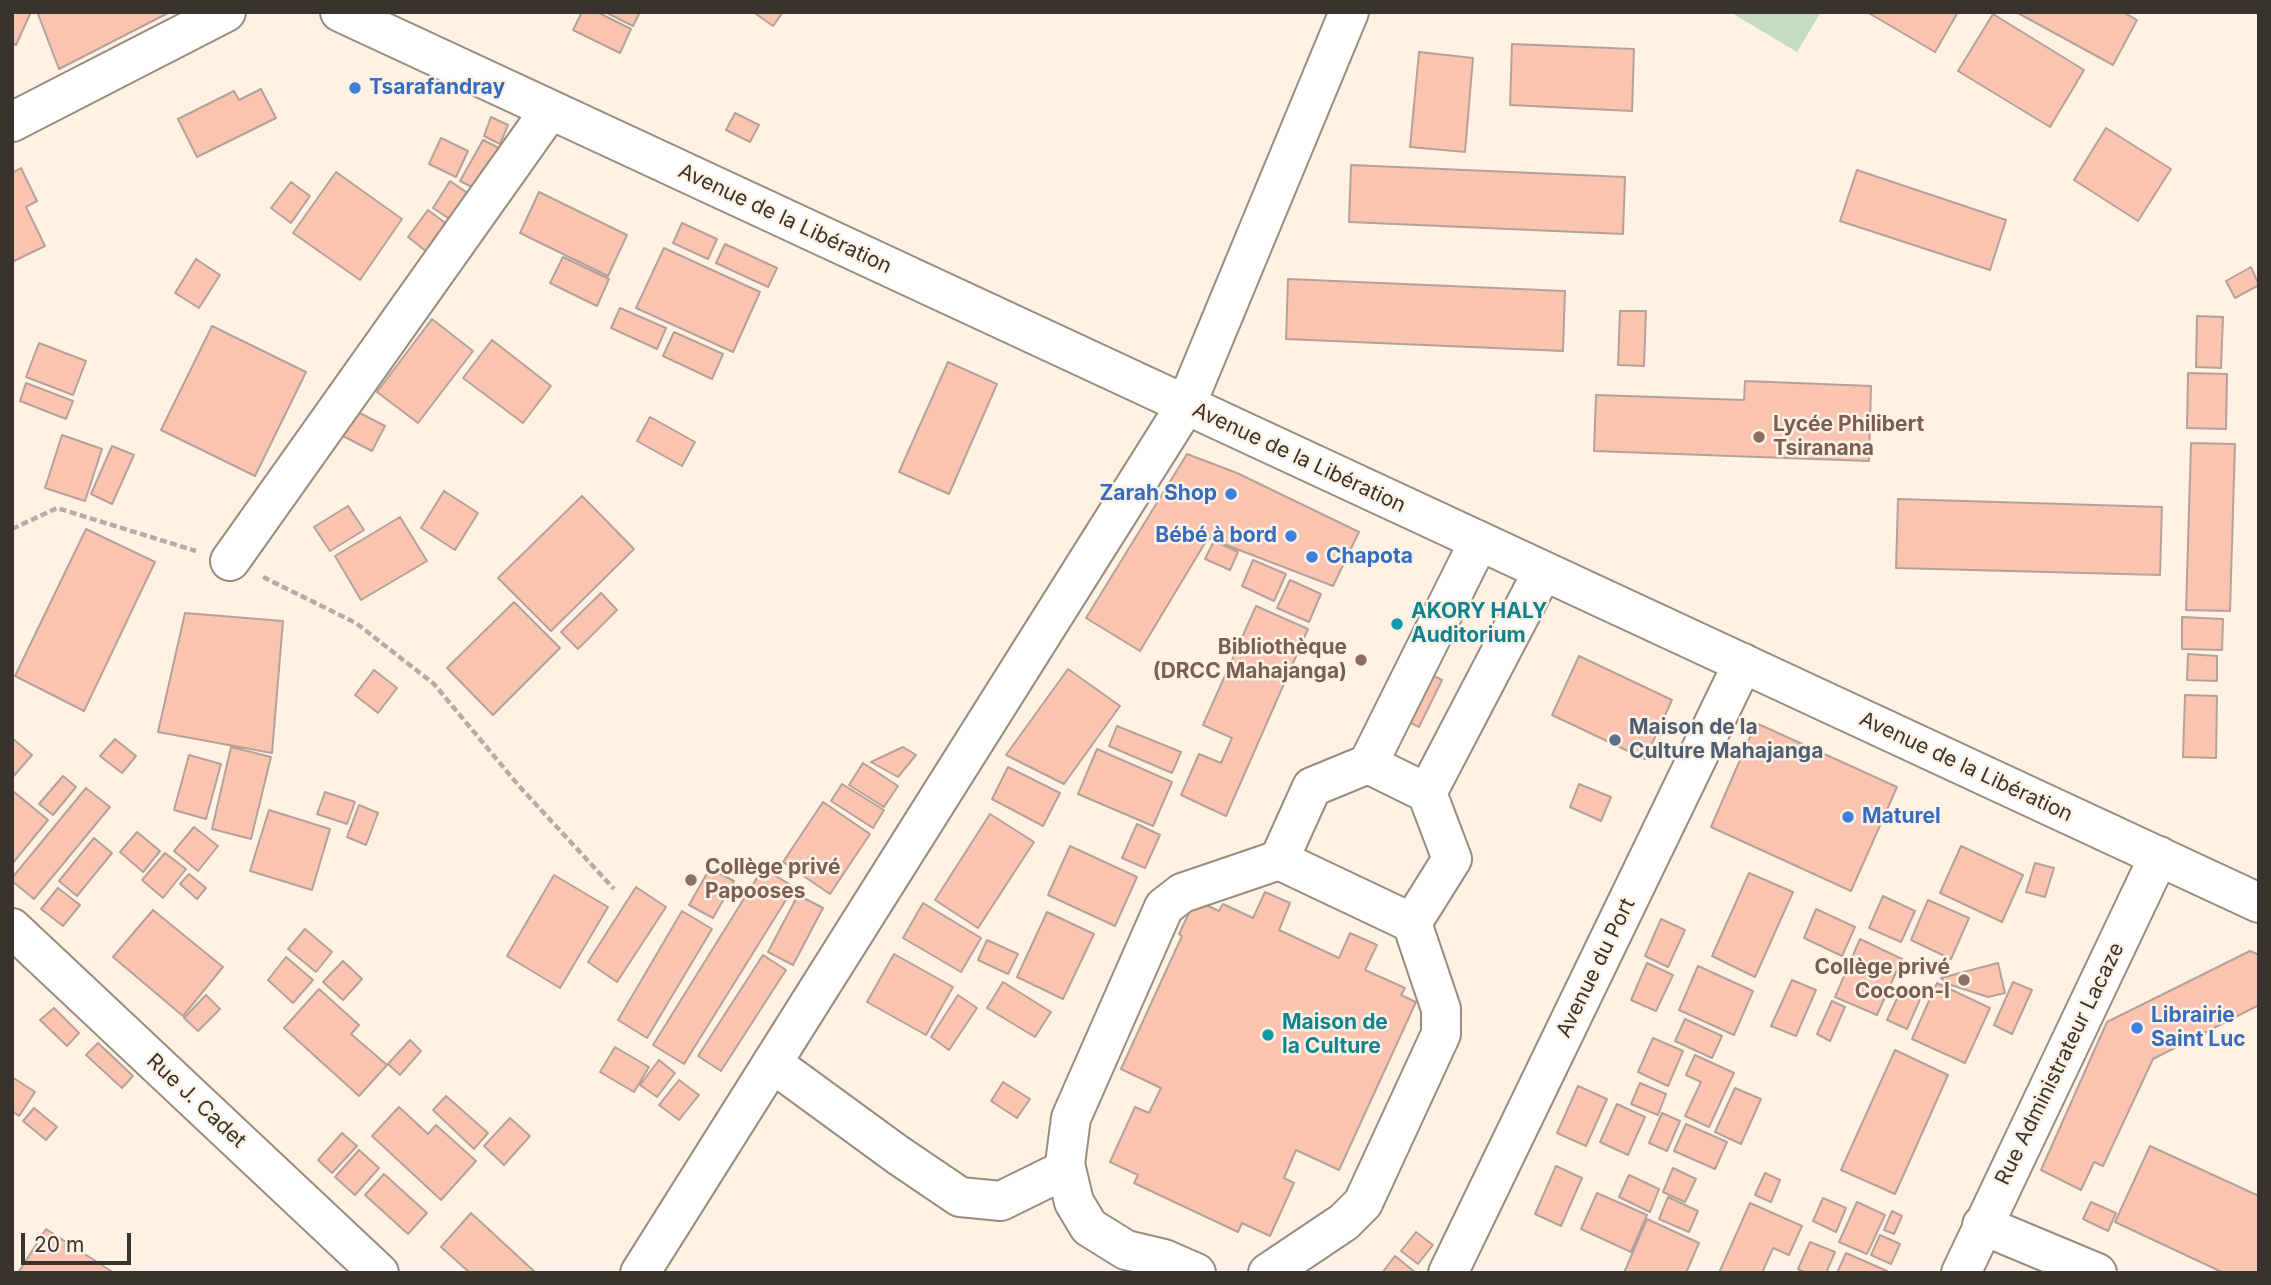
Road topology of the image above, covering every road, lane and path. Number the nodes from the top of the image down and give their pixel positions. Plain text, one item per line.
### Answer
1 (226, 12) edge
2 (340, 12) edge
3 (1349, 12) edge
4 (550, 110) junction
5 (12, 122) edge
6 (1186, 405) junction
7 (12, 529) edge
8 (1479, 541) junction
9 (230, 561) junction
10 (1544, 571) junction
11 (1743, 663) junction
12 (1368, 764) junction
13 (1427, 793) junction
14 (2160, 856) junction
15 (1279, 860) junction
16 (614, 889) dead end
17 (2254, 896) edge
18 (1412, 923) junction
19 (12, 928) edge
20 (772, 1063) junction
21 (1066, 1169) junction
22 (1982, 1225) junction
23 (379, 1273) edge
24 (640, 1273) edge
25 (1196, 1273) edge
26 (1268, 1273) edge
27 (1448, 1273) edge
28 (1961, 1273) edge
29 (2097, 1273) edge

1 - 5 street
2 - 4 street, Avenue de la Libération
3 - 6 street
4 - 6 street, Avenue de la Libération
4 - 9 street
6 - 8 street, Avenue de la Libération
6 - 20 street
7 - 9 path
8 - 10 street, Avenue de la Libération
8 - 12 street
9 - 16 path
10 - 11 street, Avenue de la Libération
10 - 13 street
11 - 14 street, Avenue de la Libération
11 - 27 street, Avenue du Port
12 - 13 street
12 - 15 street
13 - 18 street
14 - 17 street, Avenue de la Libération
14 - 22 street, Rue Administrateur Lacaze
15 - 18 street
15 - 21 street
18 - 26 street
19 - 23 street, Rue J. Cadet
20 - 21 street
20 - 24 street
21 - 25 street
22 - 28 street, Rue Administrateur Lacaze
22 - 29 street

